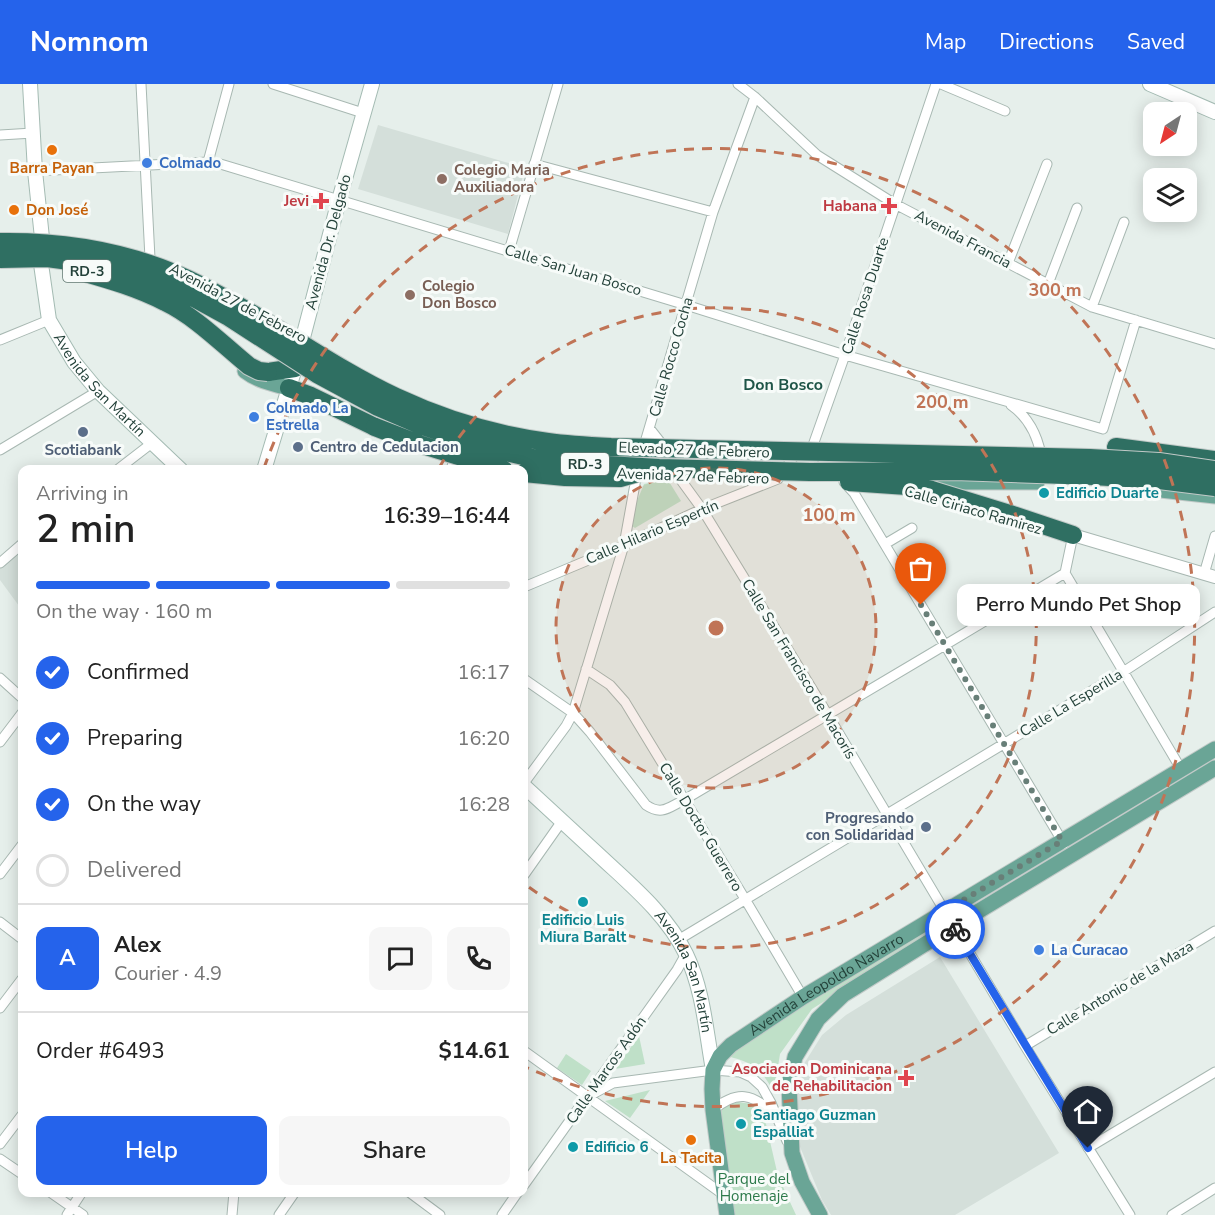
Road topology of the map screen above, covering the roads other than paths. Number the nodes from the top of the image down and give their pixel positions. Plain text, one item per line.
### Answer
1 (30, 84) edge
2 (141, 84) edge
3 (229, 84) edge
4 (273, 84) edge
5 (372, 84) edge
6 (558, 84) edge
7 (738, 84) edge
8 (936, 84) edge
9 (941, 84) edge
10 (1150, 84) edge
11 (755, 97) junction
12 (1005, 111) dead end
13 (1215, 112) edge
14 (363, 113) junction
15 (33, 133) junction
16 (0, 135) edge
17 (208, 162) junction
18 (1047, 164) dead end
19 (144, 165) junction
20 (534, 165) junction
21 (35, 171) junction
22 (339, 200) junction
23 (895, 204) junction
24 (1077, 208) dead end
25 (713, 212) junction
26 (1124, 222) dead end
27 (0, 240) edge
28 (509, 251) junction
29 (43, 253) junction
30 (0, 258) edge
31 (150, 258) junction
32 (1008, 263) junction
33 (0, 266) edge
34 (136, 281) junction
35 (1048, 284) junction
36 (686, 305) junction
37 (1092, 307) junction
38 (49, 320) junction
39 (1136, 320) junction
40 (303, 337) junction
41 (0, 340) edge
42 (1215, 344) edge
43 (845, 355) junction
44 (295, 368) junction
45 (289, 387) junction
46 (98, 391) junction
47 (1007, 402) junction
48 (647, 436) junction
49 (152, 443) junction
50 (661, 443) junction
51 (458, 446) junction
52 (806, 448) junction
53 (0, 450) edge
54 (874, 454) junction
55 (1041, 455) junction
56 (1215, 461) edge
57 (123, 465) edge
58 (176, 465) edge
59 (266, 465) edge
60 (452, 465) edge
61 (487, 465) edge
62 (521, 465) edge
63 (528, 467) edge
64 (659, 468) junction
65 (1215, 470) edge
66 (810, 472) junction
67 (528, 473) edge
68 (636, 474) junction
69 (678, 476) junction
70 (778, 479) junction
71 (843, 480) junction
72 (873, 481) junction
73 (1215, 487) edge
74 (1215, 496) edge
75 (702, 509) junction
76 (912, 528) dead end
77 (1073, 535) junction
78 (1215, 536) edge
79 (885, 544) junction
80 (624, 545) junction
81 (18, 547) edge
82 (0, 563) edge
83 (1065, 573) junction
84 (1209, 575) edge
85 (528, 584) edge
86 (1215, 612) edge
87 (945, 645) junction
88 (586, 669) junction
89 (1123, 672) junction
90 (0, 678) edge
91 (528, 682) edge
92 (18, 694) edge
93 (573, 713) junction
94 (828, 715) junction
95 (18, 718) edge
96 (0, 742) edge
97 (1004, 743) junction
98 (1215, 749) edge
99 (1215, 768) edge
100 (1181, 769) junction
101 (528, 778) edge
102 (528, 788) edge
103 (684, 800) junction
104 (886, 814) junction
105 (562, 821) junction
106 (1062, 841) junction
107 (18, 850) edge
108 (1071, 856) junction
109 (528, 869) edge
110 (0, 874) edge
111 (745, 898) junction
112 (945, 911) junction
113 (0, 922) edge
114 (954, 926) junction
115 (1215, 931) edge
116 (18, 936) edge
117 (678, 940) junction
118 (686, 954) junction
119 (18, 985) edge
120 (803, 997) junction
121 (0, 1008) edge
122 (1025, 1046) junction
123 (528, 1054) edge
124 (713, 1070) junction
125 (1215, 1071) edge
126 (587, 1097) junction
127 (713, 1110) junction
128 (778, 1118) junction
129 (18, 1120) edge
130 (0, 1144) edge
131 (1088, 1148) junction
132 (792, 1154) junction
133 (0, 1159) edge
134 (18, 1171) edge
135 (528, 1179) edge
136 (1215, 1188) edge
137 (724, 1195) junction
138 (55, 1197) edge
139 (79, 1197) edge
140 (234, 1197) edge
141 (292, 1197) edge
142 (416, 1197) edge
143 (515, 1197) edge
144 (69, 1211) edge
145 (83, 1215) edge
146 (232, 1215) edge
147 (279, 1215) edge
148 (440, 1215) edge
149 (502, 1215) edge
150 (727, 1215) edge
151 (820, 1215) edge
152 (1130, 1215) edge
153 (1172, 1215) edge

1 - 15 main road, Avenida San Martín
2 - 19 street
3 - 17 street
4 - 14 street
5 - 14 main road, Avenida Dr. Delgado
6 - 20 street
7 - 11 street, Avenida Francia
8 - 23 street, Calle Rosa Duarte
9 - 12 street
10 - 13 main road
11 - 23 street, Avenida Francia
11 - 25 street, Calle Rocco Cocha
14 - 22 main road, Avenida Dr. Delgado
15 - 16 street
15 - 21 main road, Avenida San Martín
17 - 19 street, Calle San Juan Bosco
17 - 22 street, Calle San Juan Bosco
18 - 32 street
19 - 21 street, Calle San Juan Bosco
19 - 31 street
20 - 25 street
20 - 28 street
21 - 29 main road, Avenida San Martín
22 - 28 street, Calle San Juan Bosco
22 - 40 main road, Avenida Dr. Delgado
23 - 32 street, Avenida Francia
23 - 43 street, Calle Rosa Duarte
24 - 35 street
25 - 36 street, Calle Rocco Cocha
26 - 37 street
27 - 29 main road, Avenida 27 de Febrero / RD-3
27 - 54 highway, Elevado 27 de Febrero / RD-3, bridge
28 - 36 street, Calle San Juan Bosco
29 - 30 highway, Elevado 27 de Febrero / RD-3, bridge
29 - 31 main road, Avenida 27 de Febrero / RD-3
29 - 33 main road, Avenida 27 de Febrero / RD-3
29 - 34 main road, Avenida 27 de Febrero / RD-3
29 - 38 main road, Avenida San Martín
29 - 44 highway, bridge
29 - 64 highway, Elevado 27 de Febrero / RD-3, bridge
31 - 40 main road, Avenida 27 de Febrero / RD-3
32 - 35 street, Avenida Francia
34 - 44 main road, Avenida 27 de Febrero / RD-3
34 - 45 main road
35 - 37 street, Avenida Francia
36 - 43 street, Calle San Juan Bosco
36 - 48 street, Calle Rocco Cocha
37 - 39 street, Avenida Francia
38 - 41 street
38 - 46 main road, Avenida San Martín
39 - 42 street, Avenida Francia
39 - 47 street, Calle San Juan Bosco
40 - 44 main road, Avenida Dr. Delgado
40 - 48 main road, Avenida 27 de Febrero / RD-3
43 - 47 street, Calle San Juan Bosco
43 - 52 street, Calle Rosa Duarte
44 - 45 main road, Avenida Dr. Delgado
44 - 51 main road, Avenida 27 de Febrero / RD-3
45 - 59 main road, Avenida Dr. Delgado
45 - 61 highway, bridge
46 - 49 main road, Avenida San Martín
46 - 53 street
47 - 55 street
48 - 50 main road, Avenida 27 de Febrero / RD-3
48 - 68 street, Calle Rocco Cocha
49 - 57 street
49 - 58 main road, Avenida San Martín
50 - 52 main road, Avenida 27 de Febrero / RD-3
50 - 69 street, Calle San Francisco de Macorís
51 - 60 street
51 - 62 main road, Avenida 27 de Febrero / RD-3
52 - 55 main road, Avenida 27 de Febrero / RD-3
52 - 70 street
52 - 71 street
54 - 56 highway, bridge
54 - 65 highway, Elevado 27 de Febrero / RD-3, bridge
55 - 56 main road, Avenida 27 de Febrero / RD-3
63 - 68 main road, Avenida 27 de Febrero / RD-3
64 - 66 highway, Elevado 27 de Febrero / RD-3, bridge
64 - 67 highway, bridge
66 - 73 highway, Elevado 27 de Febrero / RD-3, bridge
66 - 77 highway, bridge
68 - 69 main road, Avenida 27 de Febrero / RD-3
68 - 80 street, Calle Rocco Cocha
69 - 70 main road, Avenida 27 de Febrero / RD-3
69 - 75 street, Calle San Francisco de Macorís
70 - 71 main road, Avenida 27 de Febrero / RD-3
70 - 75 street, Calle Hilario Espertín
71 - 72 main road, Avenida 27 de Febrero / RD-3
71 - 79 street
72 - 74 main road, Avenida 27 de Febrero / RD-3
72 - 77 street, Calle Ciriaco Ramirez
75 - 80 street, Calle Hilario Espertín
75 - 94 street, Calle San Francisco de Macorís
76 - 79 street
77 - 83 street
77 - 84 street
78 - 84 street
79 - 87 street
80 - 85 street, Calle Hilario Espertín
80 - 88 street, Calle Rocco Cocha
81 - 82 street
83 - 87 street
83 - 89 street
86 - 89 street, Calle La Esperilla
87 - 94 street
87 - 97 street
88 - 93 street, Calle Rocco Cocha
88 - 103 street, Calle Doctor Guerrero
89 - 97 street, Calle La Esperilla
89 - 100 street
90 - 92 street
91 - 93 street
93 - 101 street, Calle Rocco Cocha
93 - 103 street
94 - 103 street
94 - 104 street, Calle San Francisco de Macorís
95 - 96 street
97 - 104 street, Calle La Esperilla
97 - 106 street
98 - 100 main road, Avenida Leopoldo Navarro
99 - 108 main road, Avenida Leopoldo Navarro
100 - 106 main road, Avenida Leopoldo Navarro
102 - 105 main road, Avenida San Martín
103 - 111 street, Calle Doctor Guerrero
104 - 111 street, Calle La Esperilla
104 - 112 street, Calle San Francisco de Macorís
105 - 109 street
105 - 117 main road, Avenida San Martín
106 - 108 street
106 - 112 main road, Avenida Leopoldo Navarro
107 - 110 street
108 - 114 main road, Avenida Leopoldo Navarro
111 - 117 street, Calle La Esperilla
111 - 120 street, Calle Doctor Guerrero
112 - 114 street, Calle San Francisco de Macorís
112 - 120 main road, Avenida Leopoldo Navarro
113 - 116 street
114 - 122 street, Calle San Francisco de Macorís
114 - 132 main road, Avenida Leopoldo Navarro
115 - 122 street, Calle Antonio de la Maza
117 - 118 main road, Avenida San Martín
118 - 124 main road, Avenida San Martín
118 - 126 street, Calle Marcos Adón
119 - 121 street
120 - 124 main road, Avenida Leopoldo Navarro
122 - 131 street, Calle San Francisco de Macorís
123 - 126 street
124 - 126 street
124 - 127 main road, Avenida San Martín
124 - 128 street
125 - 131 street
126 - 135 street, Calle Marcos Adón
126 - 137 street
127 - 128 street
127 - 137 main road, Avenida San Martín
128 - 132 street
129 - 130 street
131 - 152 street, Calle San Francisco de Macorís
132 - 151 main road, Avenida Leopoldo Navarro
133 - 134 street
136 - 153 street
137 - 150 main road, Avenida San Martín
138 - 144 street
139 - 144 street
140 - 146 street
141 - 147 street
142 - 148 street
143 - 149 street
144 - 145 street

